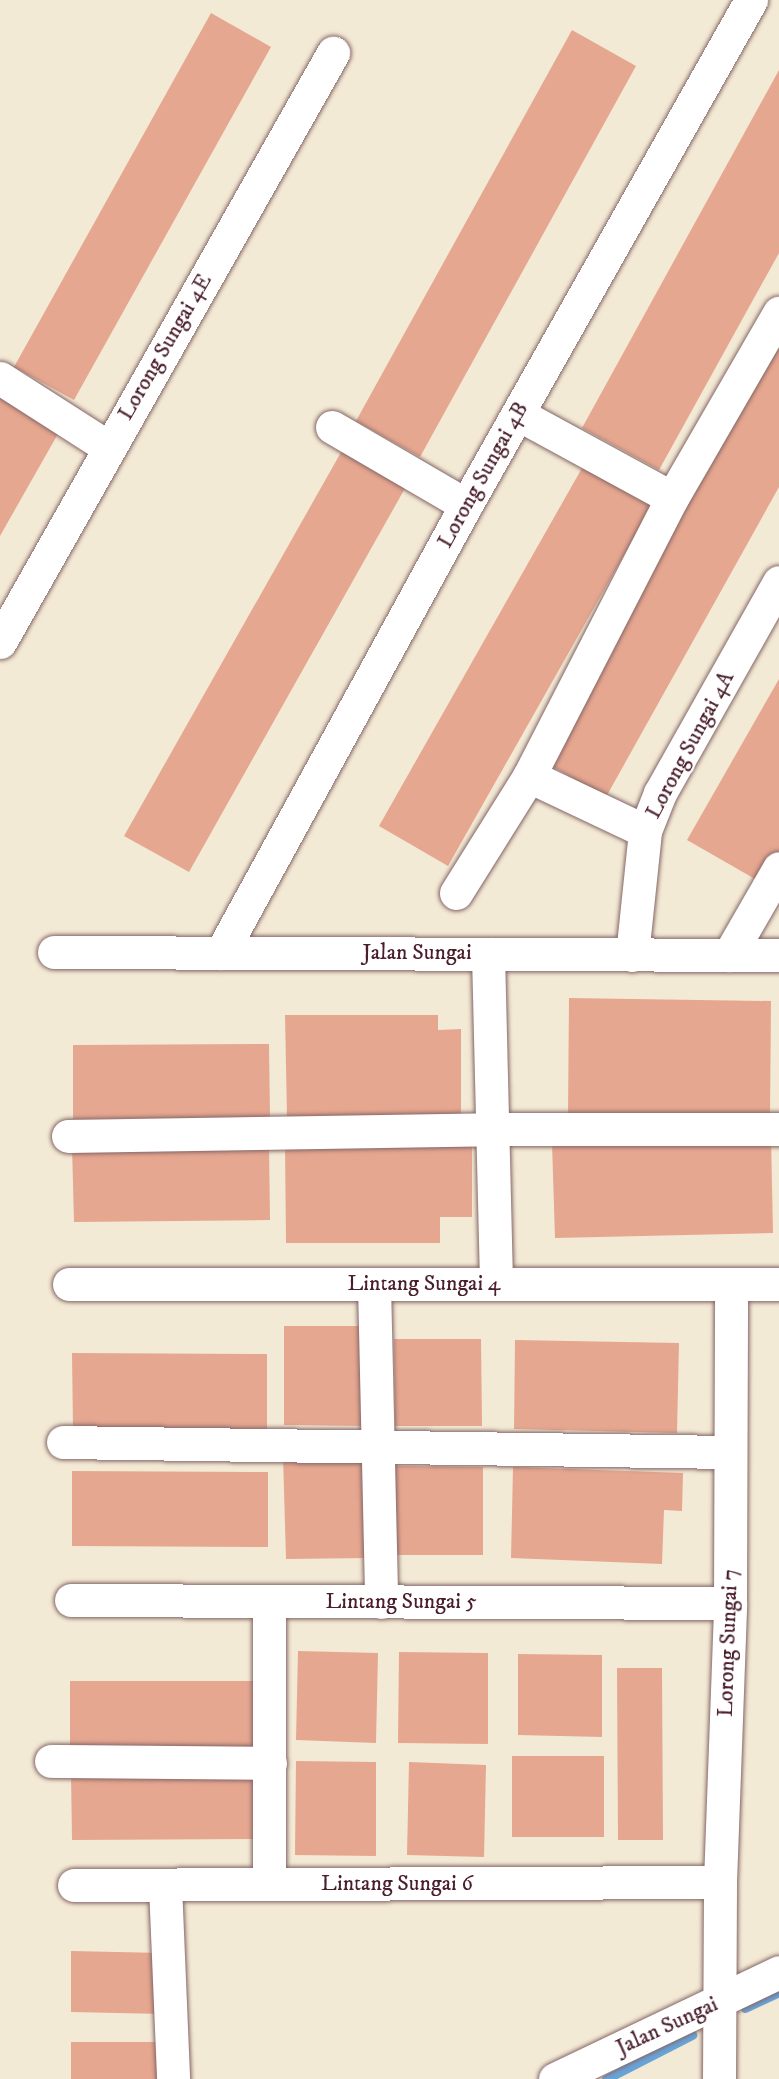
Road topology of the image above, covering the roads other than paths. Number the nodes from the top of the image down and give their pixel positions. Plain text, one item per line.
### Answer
1 (751, 0) edge
2 (333, 53) dead end
3 (779, 313) edge
4 (0, 378) edge
5 (518, 414) junction
6 (332, 428) dead end
7 (108, 447) junction
8 (672, 498) junction
9 (466, 505) junction
10 (779, 582) edge
11 (0, 642) edge
12 (529, 776) junction
13 (645, 831) junction
14 (779, 868) edge
15 (456, 893) dead end
16 (54, 952) dead end
17 (221, 952) junction
18 (488, 954) junction
19 (632, 955) junction
20 (729, 955) junction
21 (779, 955) edge
22 (492, 1129) junction
23 (779, 1129) edge
24 (68, 1136) dead end
25 (69, 1284) dead end
26 (374, 1284) junction
27 (496, 1284) junction
28 (731, 1284) junction
29 (779, 1284) edge
30 (63, 1442) dead end
31 (377, 1445) junction
32 (730, 1452) junction
33 (71, 1600) dead end
34 (270, 1602) junction
35 (381, 1602) junction
36 (730, 1604) junction
37 (51, 1761) dead end
38 (270, 1763) junction
39 (720, 1882) junction
40 (269, 1884) junction
41 (74, 1885) dead end
42 (165, 1885) junction
43 (779, 1972) edge
44 (718, 2002) junction
45 (173, 2079) edge
46 (555, 2079) edge
47 (719, 2079) edge

1 - 5 street, Lorong Sungai 4B
2 - 7 street, Lorong Sungai 4E
3 - 8 street
4 - 7 street
5 - 8 street
5 - 9 street, Lorong Sungai 4B
6 - 9 street
7 - 11 street, Lorong Sungai 4E
8 - 12 street
9 - 17 street, Lorong Sungai 4B
10 - 13 street, Lorong Sungai 4A
12 - 13 street
12 - 15 street
13 - 19 street, Lorong Sungai 4A
14 - 20 street
16 - 17 street, Jalan Sungai
17 - 18 street, Jalan Sungai
18 - 19 street, Jalan Sungai
18 - 22 street
19 - 20 street, Jalan Sungai
20 - 21 street, Jalan Sungai
22 - 23 street
22 - 24 street
22 - 27 street
25 - 26 street, Lintang Sungai 4
26 - 27 street, Lintang Sungai 4
26 - 31 street
27 - 28 street, Lintang Sungai 4
28 - 29 street, Lintang Sungai 4
28 - 32 street, Lorong Sungai 7
30 - 31 street
31 - 32 street
31 - 35 street
32 - 36 street, Lorong Sungai 7
33 - 34 street, Lintang Sungai 5
34 - 35 street, Lintang Sungai 5
34 - 38 street
35 - 36 street, Lintang Sungai 5
36 - 39 street, Lorong Sungai 7
37 - 38 street
38 - 40 street
39 - 40 street, Lintang Sungai 6
39 - 44 street, Lorong Sungai 7
40 - 42 street, Lintang Sungai 6
41 - 42 street, Lintang Sungai 6
42 - 45 street
43 - 44 street, Jalan Sungai
44 - 46 street, Jalan Sungai
44 - 47 street, Lorong Sungai 7

